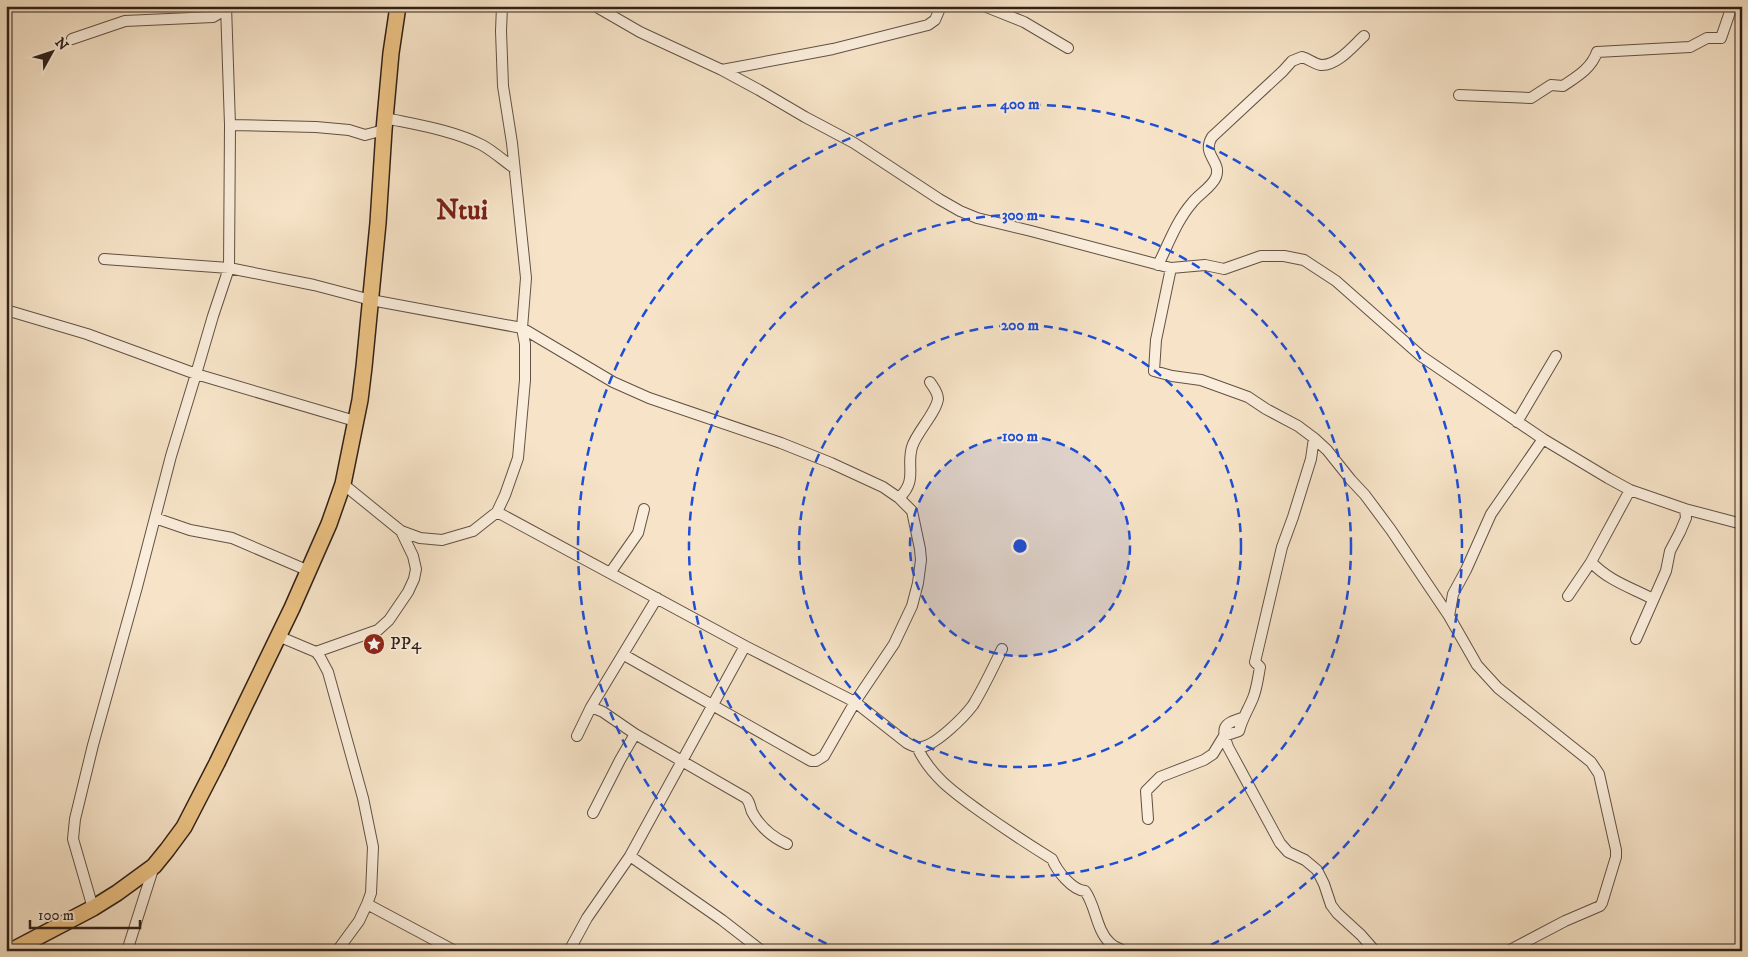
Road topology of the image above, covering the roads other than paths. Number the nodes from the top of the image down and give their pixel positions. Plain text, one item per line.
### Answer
1 (398, 6) edge
2 (502, 6) edge
3 (595, 6) edge
4 (941, 6) edge
5 (984, 6) edge
6 (1732, 6) edge
7 (227, 8) edge
8 (213, 17) junction
9 (227, 24) junction
10 (1364, 36) dead end
11 (72, 39) dead end
12 (1068, 48) dead end
13 (722, 70) junction
14 (1459, 95) dead end
15 (230, 124) junction
16 (385, 124) junction
17 (514, 168) junction
18 (104, 260) dead end
19 (1158, 265) junction
20 (229, 268) junction
21 (1171, 268) junction
22 (371, 300) junction
23 (6, 310) edge
24 (522, 328) junction
25 (1556, 356) dead end
26 (196, 374) junction
27 (930, 382) dead end
28 (355, 421) junction
29 (1517, 422) junction
30 (1314, 438) junction
31 (1542, 439) junction
32 (343, 484) junction
33 (1630, 490) junction
34 (899, 498) junction
35 (1684, 509) junction
36 (644, 510) dead end
37 (497, 512) junction
38 (155, 518) junction
39 (1742, 524) edge
40 (401, 531) junction
41 (1591, 562) junction
42 (309, 571) junction
43 (610, 573) junction
44 (1568, 596) dead end
45 (657, 598) junction
46 (1653, 599) junction
47 (1449, 616) junction
48 (278, 636) junction
49 (1636, 639) dead end
50 (745, 646) junction
51 (1002, 649) dead end
52 (316, 652) junction
53 (624, 655) junction
54 (856, 702) junction
55 (593, 704) junction
56 (712, 705) junction
57 (635, 734) junction
58 (577, 736) dead end
59 (1224, 736) junction
60 (916, 747) junction
61 (682, 761) junction
62 (593, 813) dead end
63 (1148, 819) dead end
64 (787, 844) dead end
65 (630, 856) junction
66 (154, 866) junction
67 (367, 904) junction
68 (93, 908) junction
69 (129, 950) edge
70 (11, 951) edge
71 (338, 951) edge
72 (455, 951) edge
73 (569, 951) edge
74 (762, 951) edge
75 (1124, 951) edge
76 (1375, 951) edge
77 (1508, 951) edge

1 - 16 highway
2 - 17 street
3 - 13 street
4 - 13 street
5 - 12 street
6 - 14 street
7 - 8 street
7 - 9 street
8 - 9 street
8 - 11 street
9 - 15 street
10 - 19 street
13 - 19 street
15 - 16 street
15 - 20 street
16 - 17 street
16 - 22 highway
17 - 24 street
18 - 20 street
19 - 21 street
20 - 22 street
20 - 26 street
21 - 29 street
21 - 30 street
22 - 24 street
22 - 28 highway
23 - 26 street
24 - 34 street
24 - 37 street
25 - 29 street
26 - 28 street
26 - 38 street
27 - 34 street
28 - 32 highway
29 - 31 street
30 - 47 street
30 - 59 street
31 - 33 street
31 - 47 street
32 - 40 street
32 - 42 highway
33 - 35 street
33 - 41 street
34 - 54 street
35 - 39 street
35 - 46 street
36 - 43 street
37 - 40 street
37 - 43 street
38 - 42 street
38 - 68 street
40 - 52 street
41 - 44 street
41 - 46 street
42 - 48 highway
43 - 45 street
45 - 50 street
45 - 53 street
46 - 49 street
47 - 77 street
48 - 52 street
48 - 66 highway
50 - 54 street
50 - 56 street
51 - 60 street
52 - 67 street
53 - 55 street
53 - 56 street
54 - 56 street
54 - 60 street
55 - 57 street
55 - 58 street
56 - 61 street
57 - 61 street
57 - 62 street
59 - 63 street
59 - 76 street
60 - 75 street
61 - 64 street
61 - 65 street
65 - 73 street
65 - 74 street
66 - 68 highway
66 - 69 street
67 - 71 street
67 - 72 street
68 - 70 highway

